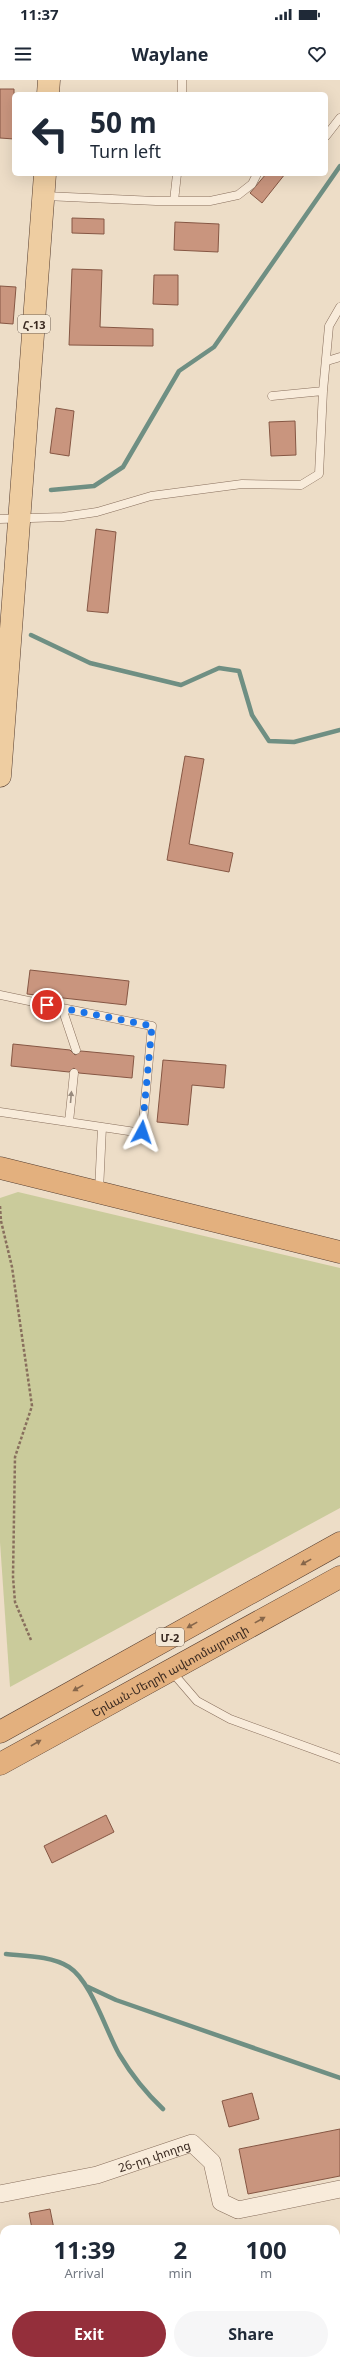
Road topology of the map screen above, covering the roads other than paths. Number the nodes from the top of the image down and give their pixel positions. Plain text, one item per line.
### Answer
1 (49, 80) edge
2 (182, 80) edge
3 (48, 92) edge
4 (182, 92) edge
5 (340, 118) edge
6 (328, 133) edge
7 (45, 176) edge
8 (177, 176) edge
9 (256, 176) edge
10 (44, 196) junction
11 (174, 201) junction
12 (340, 306) edge
13 (340, 357) edge
14 (327, 361) junction
15 (323, 391) junction
16 (272, 396) dead end
17 (10, 518) edge
18 (0, 776) edge
19 (0, 995) edge
20 (62, 1008) junction
21 (76, 1050) dead end
22 (74, 1073) dead end
23 (0, 1112) edge
24 (69, 1122) junction
25 (102, 1127) junction
26 (0, 1168) edge
27 (99, 1192) junction
28 (340, 1252) edge
29 (340, 1543) edge
30 (340, 1577) edge
31 (170, 1669) junction
32 (0, 1732) edge
33 (340, 1759) edge
34 (0, 1764) edge
35 (340, 2189) edge
36 (0, 2194) edge

1 - 3 main road
2 - 4 lane
5 - 6 lane
7 - 10 main road, Հ-13
8 - 11 lane
9 - 11 lane
10 - 11 lane
10 - 17 main road, Հ-13
12 - 14 lane
13 - 14 lane
14 - 15 lane
15 - 16 lane
15 - 17 lane
17 - 18 main road, Հ-13
19 - 20 lane
20 - 21 lane
20 - 25 lane
24 -> 22 lane
23 - 24 lane
24 - 25 lane
25 - 27 lane
26 - 27 highway
27 - 28 highway
29 -> 32 highway, Մ-2
31 -> 30 highway, Երևան-Մեղրի ավտոմայրուղի / Մ-2
31 - 33 lane
34 -> 31 highway, Երևան-Մեղրի ավտոմայրուղի / Մ-2
35 - 36 street, 26-րդ փողոց

